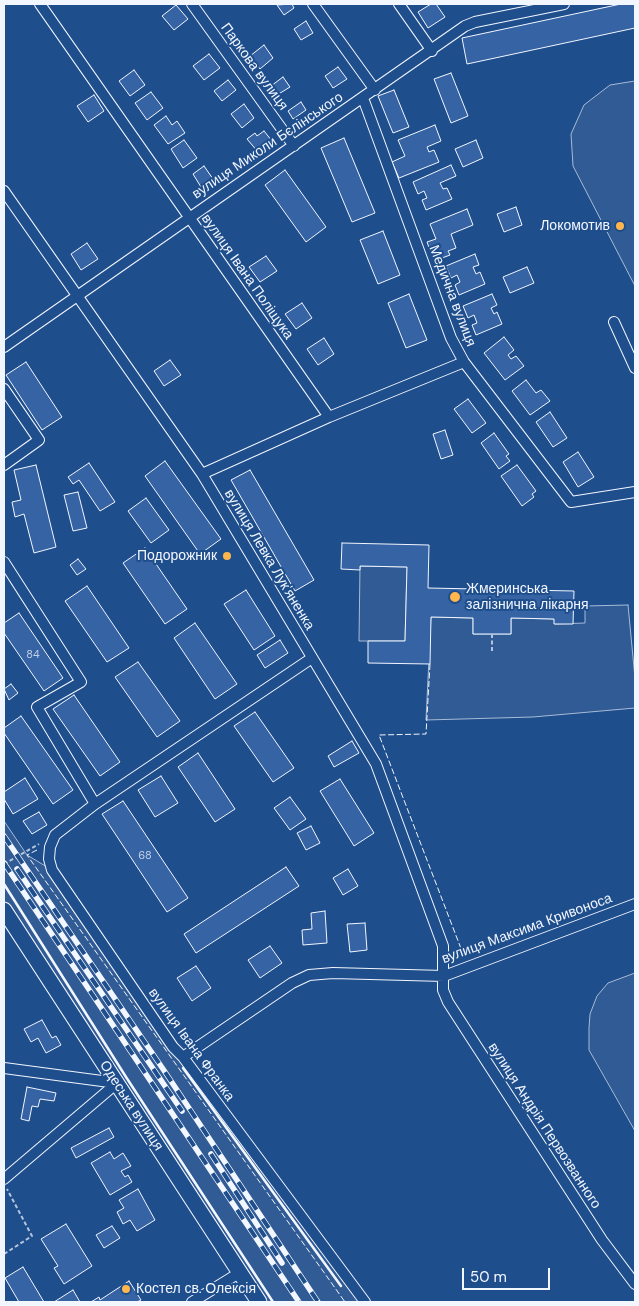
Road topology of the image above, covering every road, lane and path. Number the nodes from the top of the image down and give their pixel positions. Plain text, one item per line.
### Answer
1 (40, 4) edge
2 (192, 4) edge
3 (313, 4) edge
4 (399, 4) edge
5 (564, 4) edge
6 (432, 51) junction
7 (375, 90) junction
8 (363, 98) junction
9 (294, 146) junction
10 (4, 191) edge
11 (188, 217) junction
12 (77, 296) junction
13 (614, 322) dead end
14 (4, 347) edge
15 (464, 362) junction
16 (635, 368) edge
17 (4, 389) edge
18 (329, 417) junction
19 (4, 465) edge
20 (202, 474) junction
21 (635, 492) edge
22 (4, 562) edge
23 (492, 634) dead end
24 (492, 651) dead end
25 (312, 658) junction
26 (95, 804) junction
27 (55, 835) junction
28 (4, 864) edge
29 (635, 904) edge
30 (4, 910) edge
31 (444, 976) junction
32 (183, 1056) junction
33 (4, 1068) edge
34 (117, 1083) junction
35 (4, 1181) edge
36 (4, 1254) edge
37 (239, 1273) junction
38 (635, 1284) edge
39 (192, 1302) edge
40 (259, 1302) edge
41 (365, 1302) edge

1 - 11 street, вулиця Івана Поліщука
2 - 9 street, Паркова вулиця
3 - 7 street
4 - 6 street
5 - 6 street, вулиця Миколи Бєлінського
6 - 7 street, вулиця Миколи Бєлінського
7 - 8 street, вулиця Миколи Бєлінського
8 - 9 street, вулиця Миколи Бєлінського
8 - 15 street, Медична вулиця
9 - 11 street, вулиця Миколи Бєлінського
10 - 12 street, вулиця Левка Лук'яненка
11 - 12 street, вулиця Миколи Бєлінського
11 - 18 street, вулиця Івана Поліщука
12 - 14 street, вулиця Миколи Бєлінського
12 - 20 street, вулиця Левка Лук'яненка
13 - 16 street
15 - 18 street
15 - 21 street, Медична вулиця
17 - 19 street
18 - 20 street
20 - 25 street, вулиця Левка Лук'яненка
22 - 26 street
23 - 24 path
25 - 26 street
25 - 31 street, вулиця Левка Лук'яненка
26 - 27 street
27 - 28 path
27 - 32 street, вулиця Івана Франка
29 - 31 street, вулиця Максима Кривоноса
30 - 34 main road, Одеська вулиця
31 - 32 street, вулиця Максима Кривоноса
31 - 38 street, вулиця Андрія Первозванного
32 - 41 street, вулиця Івана Франка
33 - 34 street
34 - 35 street
34 - 37 main road, Одеська вулиця
35 - 36 path
37 - 39 street
37 - 40 main road, Одеська вулиця

